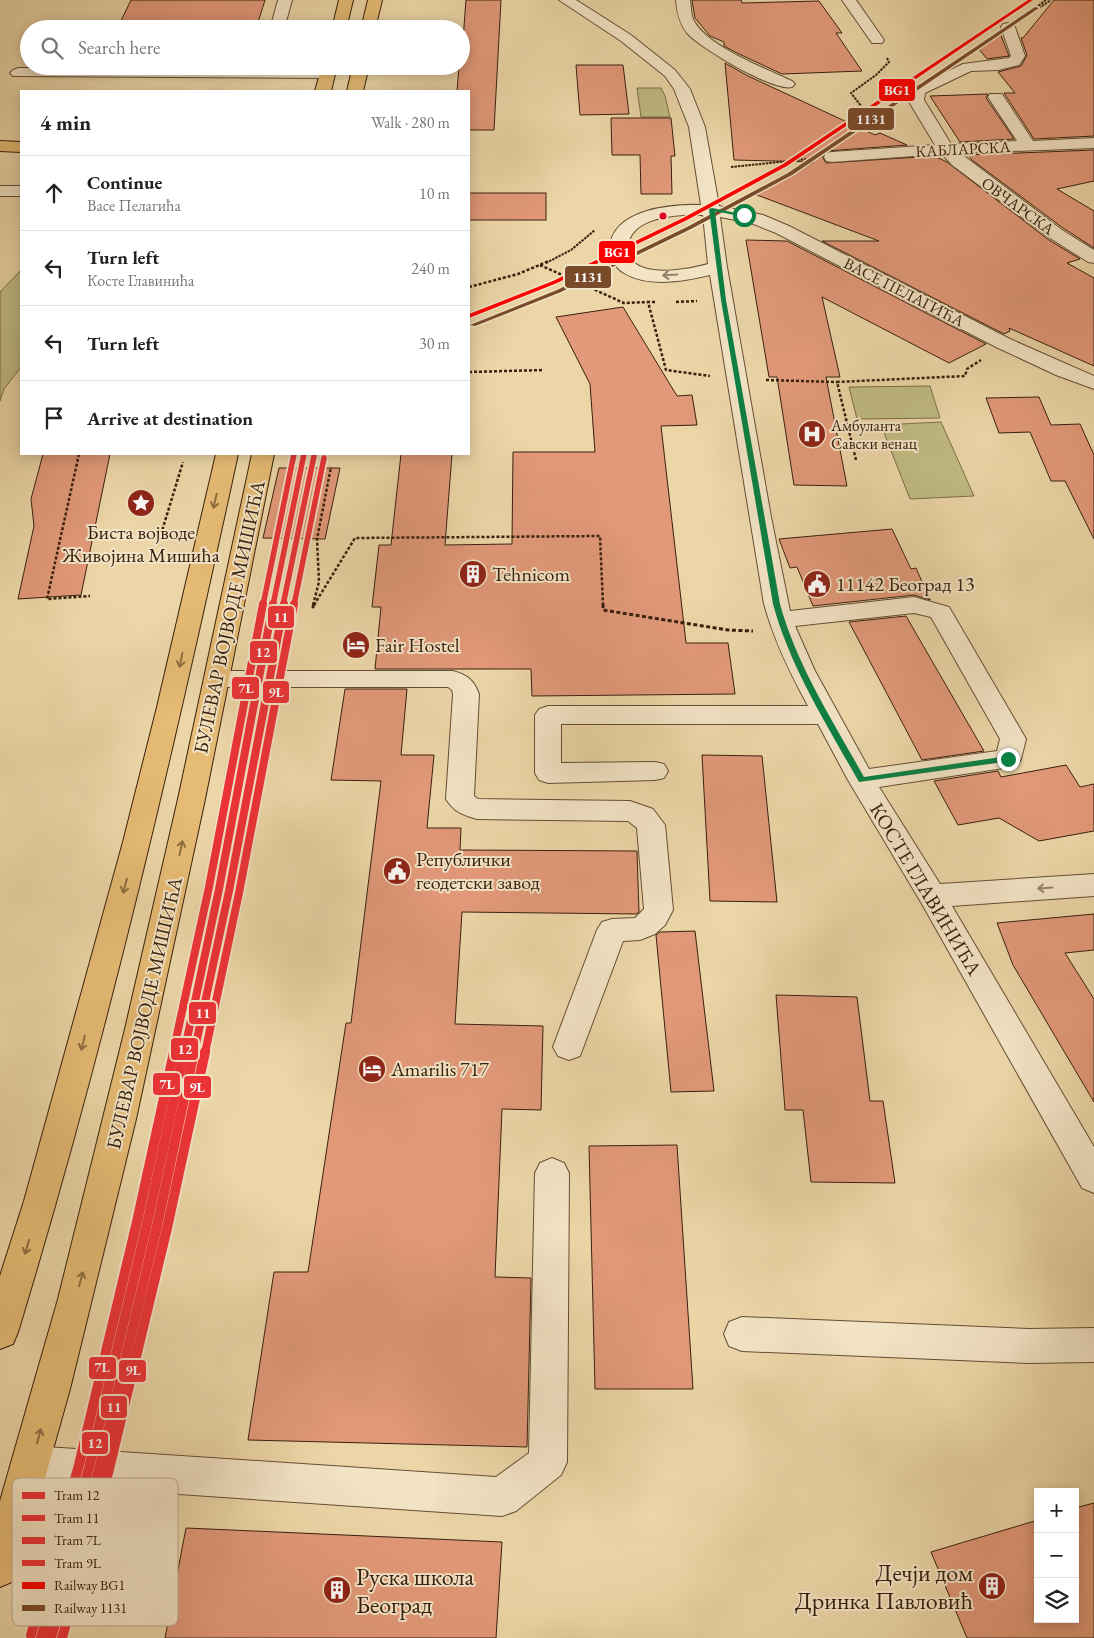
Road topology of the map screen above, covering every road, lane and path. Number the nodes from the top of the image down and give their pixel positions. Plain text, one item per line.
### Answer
1 (285, 0) edge
2 (346, 0) edge
3 (375, 0) edge
4 (566, 0) edge
5 (683, 0) edge
6 (849, 0) edge
7 (1051, 0) edge
8 (1025, 16) dead end
9 (279, 20) edge
10 (341, 20) edge
11 (370, 20) edge
12 (1008, 27) dead end
13 (877, 40) joint
14 (328, 75) edge
15 (359, 75) edge
16 (788, 84) dead end
17 (323, 90) edge
18 (356, 90) edge
19 (996, 97) dead end
20 (1094, 143) edge
21 (1028, 145) junction
22 (0, 146) edge
23 (20, 147) edge
24 (946, 149) junction
25 (922, 150) junction
26 (832, 157) dead end
27 (0, 161) edge
28 (786, 161) dead end
29 (20, 162) edge
30 (733, 166) dead end
31 (0, 191) edge
32 (20, 191) edge
33 (712, 209) junction
34 (573, 249) dead end
35 (1094, 258) edge
36 (540, 265) junction
37 (718, 267) junction
38 (470, 287) edge
39 (724, 300) junction
40 (648, 302) junction
41 (657, 302) dead end
42 (676, 302) dead end
43 (967, 368) dead end
44 (544, 370) dead end
45 (470, 372) edge
46 (1090, 377) edge
47 (738, 380) junction
48 (837, 382) junction
49 (79, 455) edge
50 (227, 455) edge
51 (263, 455) edge
52 (856, 460) dead end
53 (183, 462) dead end
54 (331, 467) dead end
55 (158, 544) dead end
56 (90, 596) dead end
57 (780, 620) junction
58 (728, 630) dead end
59 (217, 678) junction
60 (826, 715) junction
61 (656, 771) dead end
62 (862, 780) junction
63 (1094, 884) edge
64 (932, 896) junction
65 (569, 1047) dead end
66 (552, 1173) dead end
67 (1094, 1178) edge
68 (0, 1332) edge
69 (742, 1334) dead end
70 (1094, 1345) edge
71 (31, 1465) junction
72 (27, 1478) edge
73 (12, 1527) edge
74 (0, 1566) edge

1 - 9 street
2 - 10 main road
3 - 11 main road
4 - 33 street, КОСТЕ ГЛАВИНИЋА
5 - 16 street
6 - 13 street
7 - 8 path
12 - 24 street, ОВЧАРСКА
13 - 25 path
14 - 17 main road
15 - 18 main road
19 - 21 street
20 - 21 street, КАБЛАРСКА
21 - 24 street, КАБЛАРСКА
22 - 23 main road
24 - 25 street, КАБЛАРСКА
24 - 35 street, ОВЧАРСКА
25 - 26 street, КАБЛАРСКА
27 - 29 main road
28 - 30 path
31 - 32 street
33 - 37 street, КОСТЕ ГЛАВИНИЋА
37 -> 33 street, ВАСЕ ПЕЛАГИЋА
33 - 46 street, ВАСЕ ПЕЛАГИЋА
34 - 36 path
36 - 38 path
36 - 40 path
37 - 39 street, КОСТЕ ГЛАВИНИЋА
39 - 42 path
39 - 47 street, КОСТЕ ГЛАВИНИЋА
40 - 41 path
40 - 47 path
43 - 48 path
44 - 45 path
47 - 48 path
47 - 57 street, КОСТЕ ГЛАВИНИЋА
48 - 52 path
49 - 56 path
50 -> 68 main road, БУЛЕВАР ВОЈВОДЕ МИШИЋА
51 - 59 main road, БУЛЕВАР ВОЈВОДЕ МИШИЋА
53 - 55 path
54 - 58 path
57 - 60 street, КОСТЕ ГЛАВИНИЋА
57 - 62 street
59 - 65 street
71 -> 59 main road, БУЛЕВАР ВОЈВОДЕ МИШИЋА
60 - 61 street
60 - 62 street, КОСТЕ ГЛАВИНИЋА
62 - 64 street, КОСТЕ ГЛАВИНИЋА
63 -> 64 street
64 - 67 street, КОСТЕ ГЛАВИНИЋА
66 - 71 street
69 - 70 street
71 - 72 main road, БУЛЕВАР ВОЈВОДЕ МИШИЋА
73 - 74 main road, БУЛЕВАР ВОЈВОДЕ МИШИЋА

